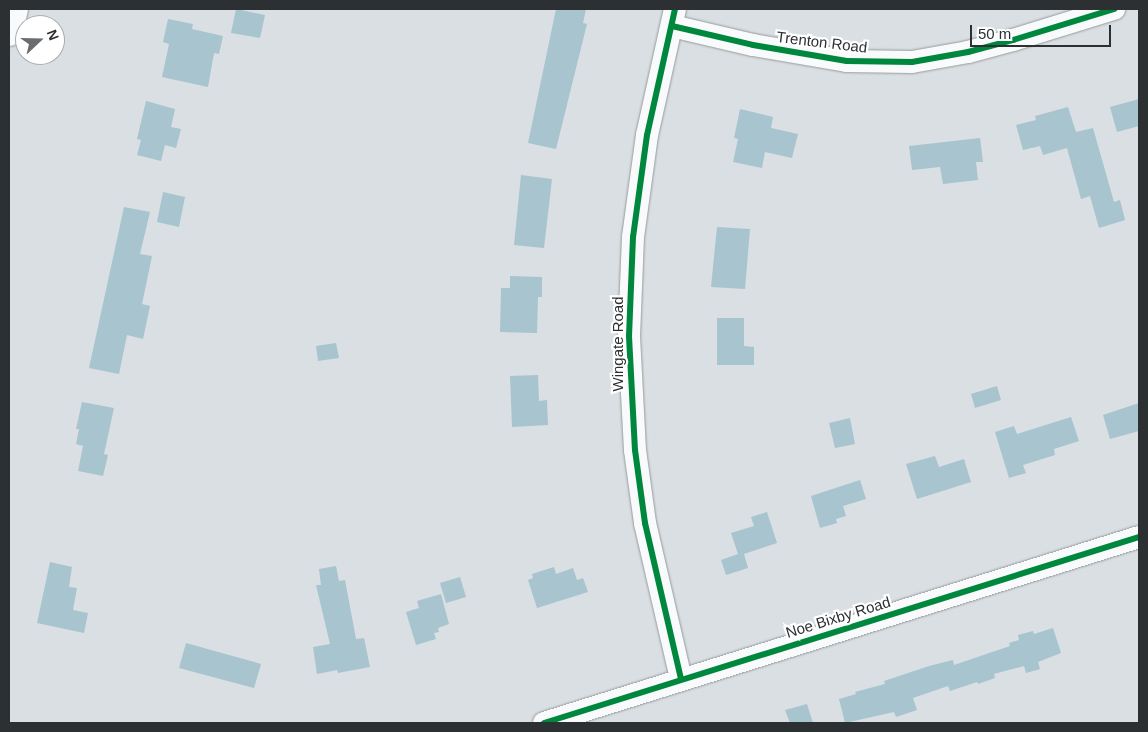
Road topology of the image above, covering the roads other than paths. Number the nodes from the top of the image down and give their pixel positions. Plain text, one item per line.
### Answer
1 (14, 9) edge
2 (1114, 9) edge
3 (674, 17) edge
4 (9, 32) edge
5 (1139, 537) edge
6 (681, 679) junction
7 (544, 723) edge

1 - 4 main road
2 - 3 street, Trenton Road
3 - 6 street, Wingate Road
5 - 6 street, Noe Bixby Road
6 - 7 street, Noe Bixby Road

